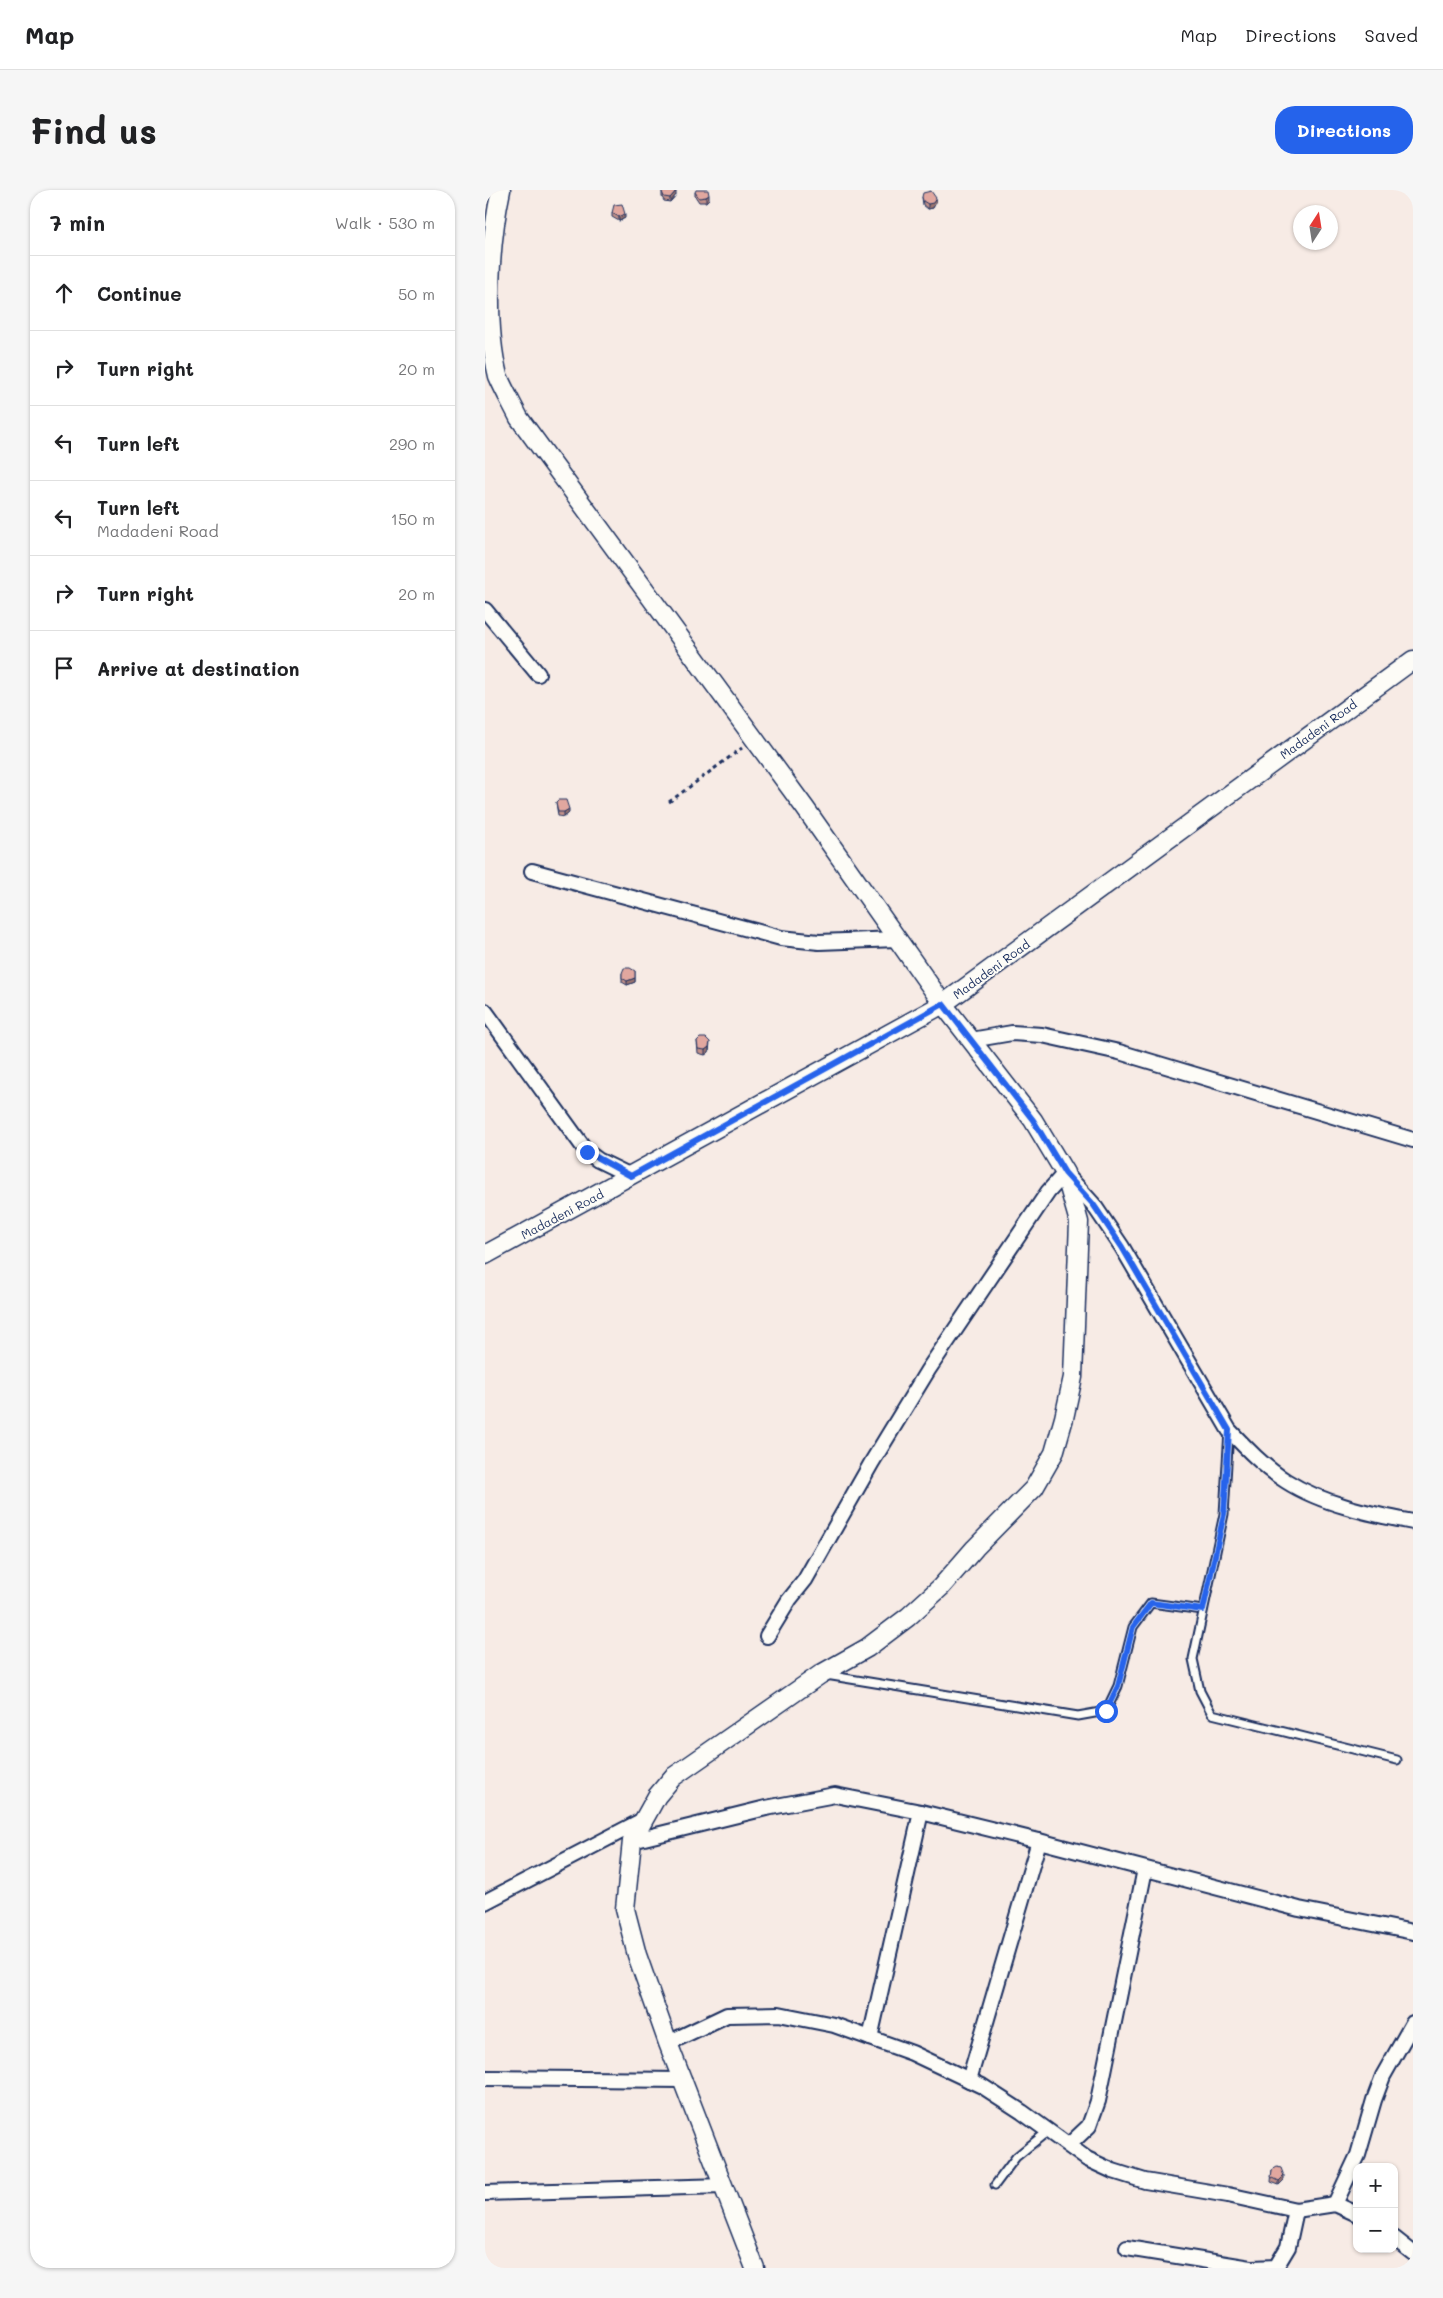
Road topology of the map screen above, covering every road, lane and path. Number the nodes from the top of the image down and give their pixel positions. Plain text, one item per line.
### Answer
1 (501, 190) edge
2 (487, 346) edge
3 (485, 610) edge
4 (1413, 660) edge
5 (538, 674) dead end
6 (755, 739) junction
7 (669, 802) dead end
8 (532, 871) dead end
9 (897, 938) junction
10 (943, 1004) junction
11 (485, 1011) edge
12 (971, 1040) junction
13 (1413, 1140) edge
14 (1065, 1173) junction
15 (631, 1176) junction
16 (485, 1255) edge
17 (1229, 1430) junction
18 (1413, 1522) edge
19 (1203, 1610) junction
20 (767, 1636) dead end
21 (821, 1674) junction
22 (1397, 1760) dead end
23 (921, 1812) junction
24 (641, 1821) junction
25 (631, 1840) junction
26 (1039, 1841) junction
27 (1145, 1869) junction
28 (485, 1902) edge
29 (1413, 1932) edge
30 (1413, 2023) edge
31 (870, 2038) junction
32 (668, 2044) junction
33 (485, 2078) edge
34 (684, 2080) junction
35 (969, 2080) junction
36 (1048, 2130) junction
37 (1069, 2145) junction
38 (995, 2185) dead end
39 (724, 2186) junction
40 (485, 2193) edge
41 (1335, 2204) junction
42 (1296, 2210) junction
43 (1353, 2212) edge
44 (1398, 2241) edge
45 (1127, 2248) dead end
46 (1413, 2252) edge
47 (751, 2267) edge
48 (1252, 2268) edge

1 - 2 street
2 - 6 street
3 - 5 street
4 - 10 street, Madadeni Road
6 - 7 path
6 - 9 street
8 - 9 street
9 - 10 street
10 - 12 street
10 - 15 street, Madadeni Road
11 - 15 street
12 - 13 street
12 - 14 street
14 - 17 street
14 - 20 street
14 - 21 street
15 - 16 street, Madadeni Road
17 - 18 street
17 - 19 lane
19 - 21 lane
19 - 22 lane
21 - 24 street
23 - 25 street
23 - 26 street
23 - 31 street
24 - 25 street
24 - 28 street
25 - 32 street
26 - 27 street
26 - 35 street
27 - 29 street
27 - 37 street
30 - 41 street
31 - 32 street
31 - 35 street
32 - 34 street
33 - 34 street
34 - 39 street
35 - 36 street
36 - 37 street
36 - 38 lane
37 - 42 street
39 - 40 street
39 - 47 street
41 - 42 street
41 - 43 street
42 - 48 street
44 - 46 street
45 - 48 street

